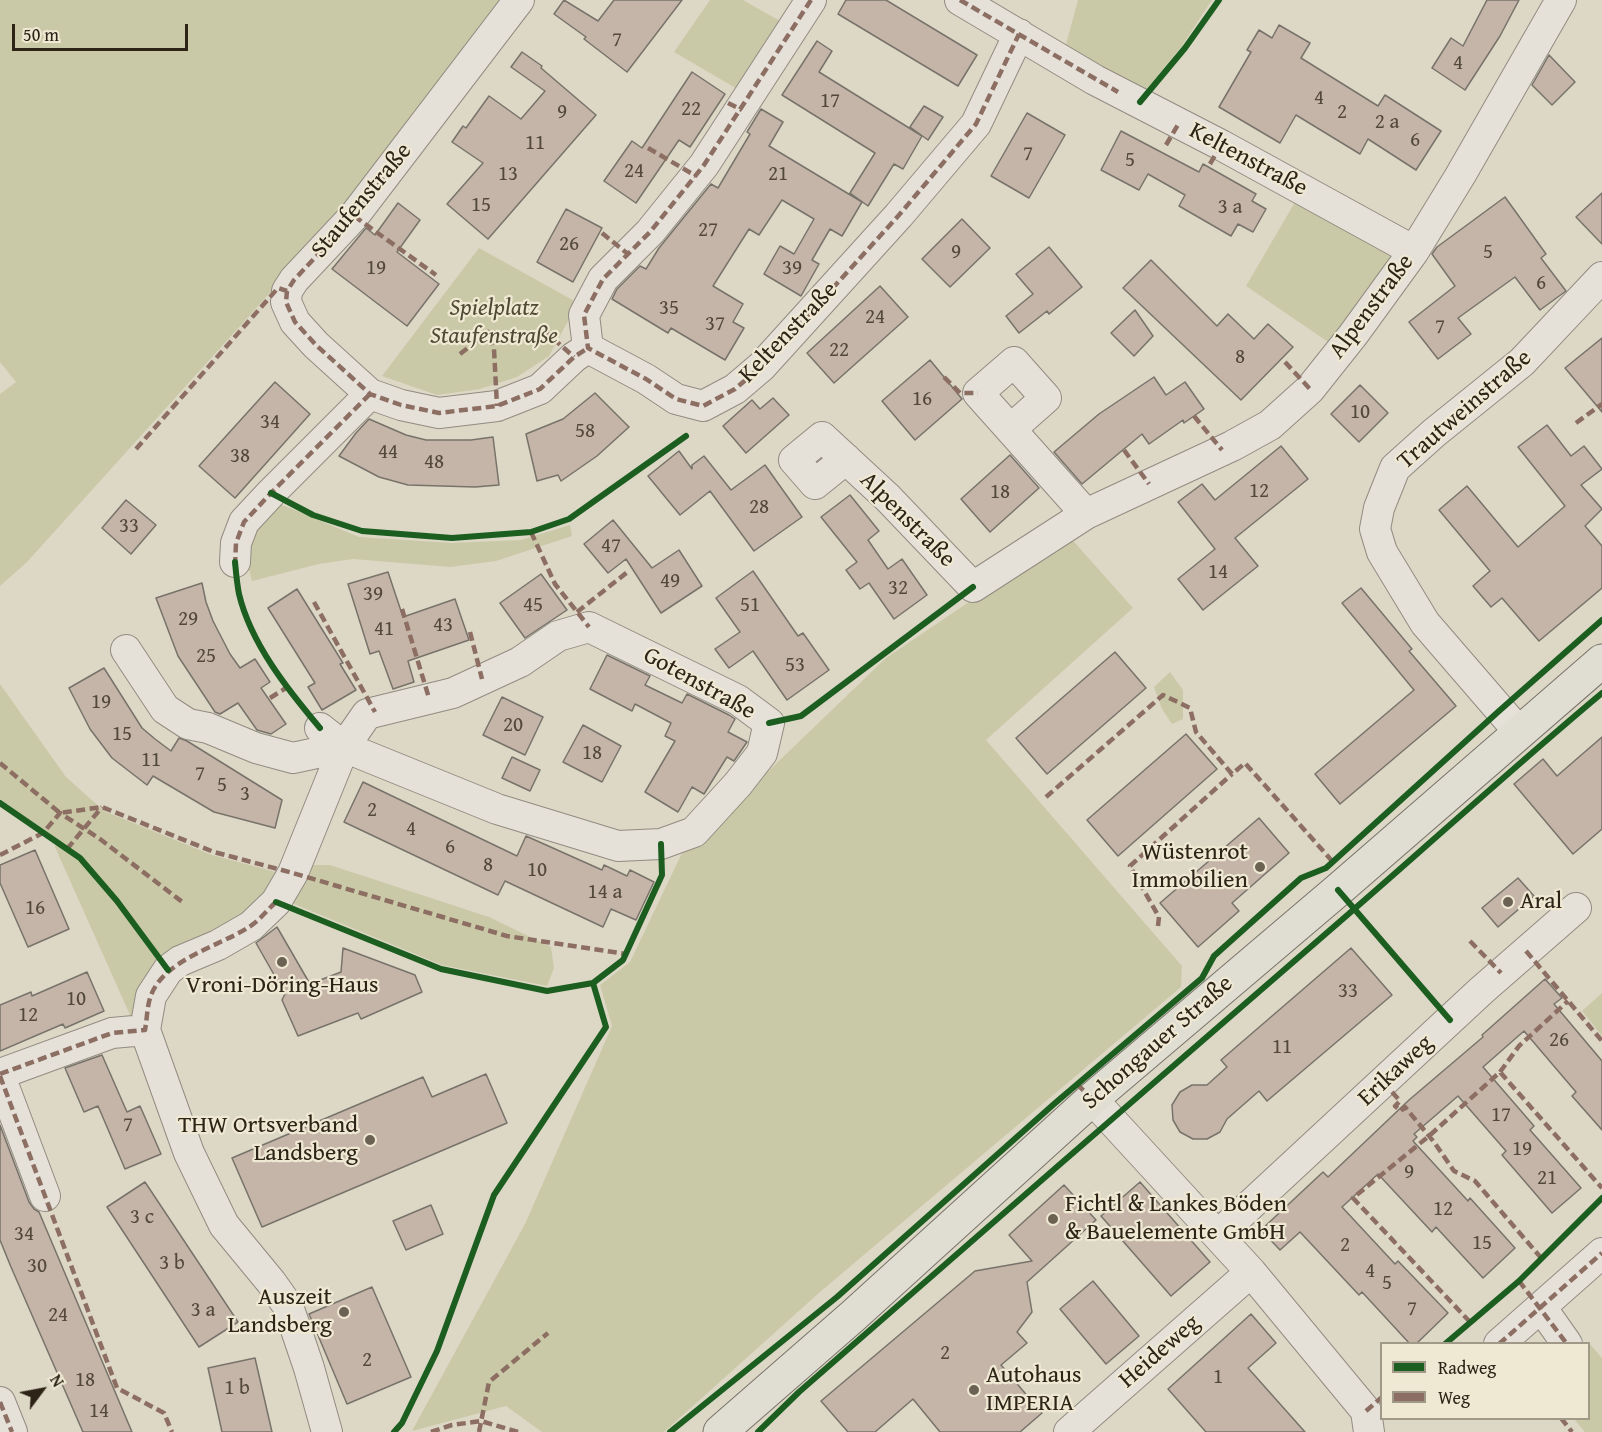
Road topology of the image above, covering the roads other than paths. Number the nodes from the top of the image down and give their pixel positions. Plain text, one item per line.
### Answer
1 (519, 0) edge
2 (812, 0) edge
3 (960, 0) edge
4 (1561, 0) edge
5 (1019, 34) junction
6 (1414, 251) junction
7 (1602, 277) edge
8 (588, 348) junction
9 (370, 394) junction
10 (1011, 429) dead end
11 (846, 459) dead end
12 (1086, 514) junction
13 (235, 562) dead end
14 (126, 651) dead end
15 (1602, 661) edge
16 (320, 728) dead end
17 (1520, 733) junction
18 (344, 747) junction
19 (1576, 908) dead end
20 (146, 1030) junction
21 (0, 1075) edge
22 (1092, 1099) junction
23 (45, 1196) dead end
24 (1218, 1235) junction
25 (1602, 1253) edge
26 (1251, 1272) junction
27 (1541, 1306) junction
28 (1502, 1342) edge
29 (1566, 1342) edge
30 (0, 1402) edge
31 (12, 1432) edge
32 (327, 1432) edge
33 (720, 1432) edge
34 (1069, 1432) edge
35 (1370, 1432) edge

1 - 9 street, Staufenstraße
2 - 8 street
3 - 5 street, Keltenstraße
4 - 6 street, Alpenstraße
5 - 6 street, Keltenstraße
5 - 8 street, Keltenstraße
6 - 12 street, Alpenstraße
7 - 17 street, Trautweinstraße
8 - 9 street, Staufenstraße
9 - 13 street
10 - 12 street
11 - 12 street, Alpenstraße
14 - 18 street
15 - 17 main road, Schongauer Straße
16 - 18 street, Gotenstraße
17 - 22 main road, Schongauer Straße
18 - 18 street, Gotenstraße
18 - 20 street, Gotenstraße
19 - 24 street, Erikaweg
20 - 21 street
20 - 32 street
21 - 23 street
22 - 24 street
22 - 33 main road, Schongauer Straße
24 - 26 street
25 - 27 street
26 - 34 street, Heideweg
26 - 35 street
27 - 28 street
27 - 29 street
30 - 31 street

